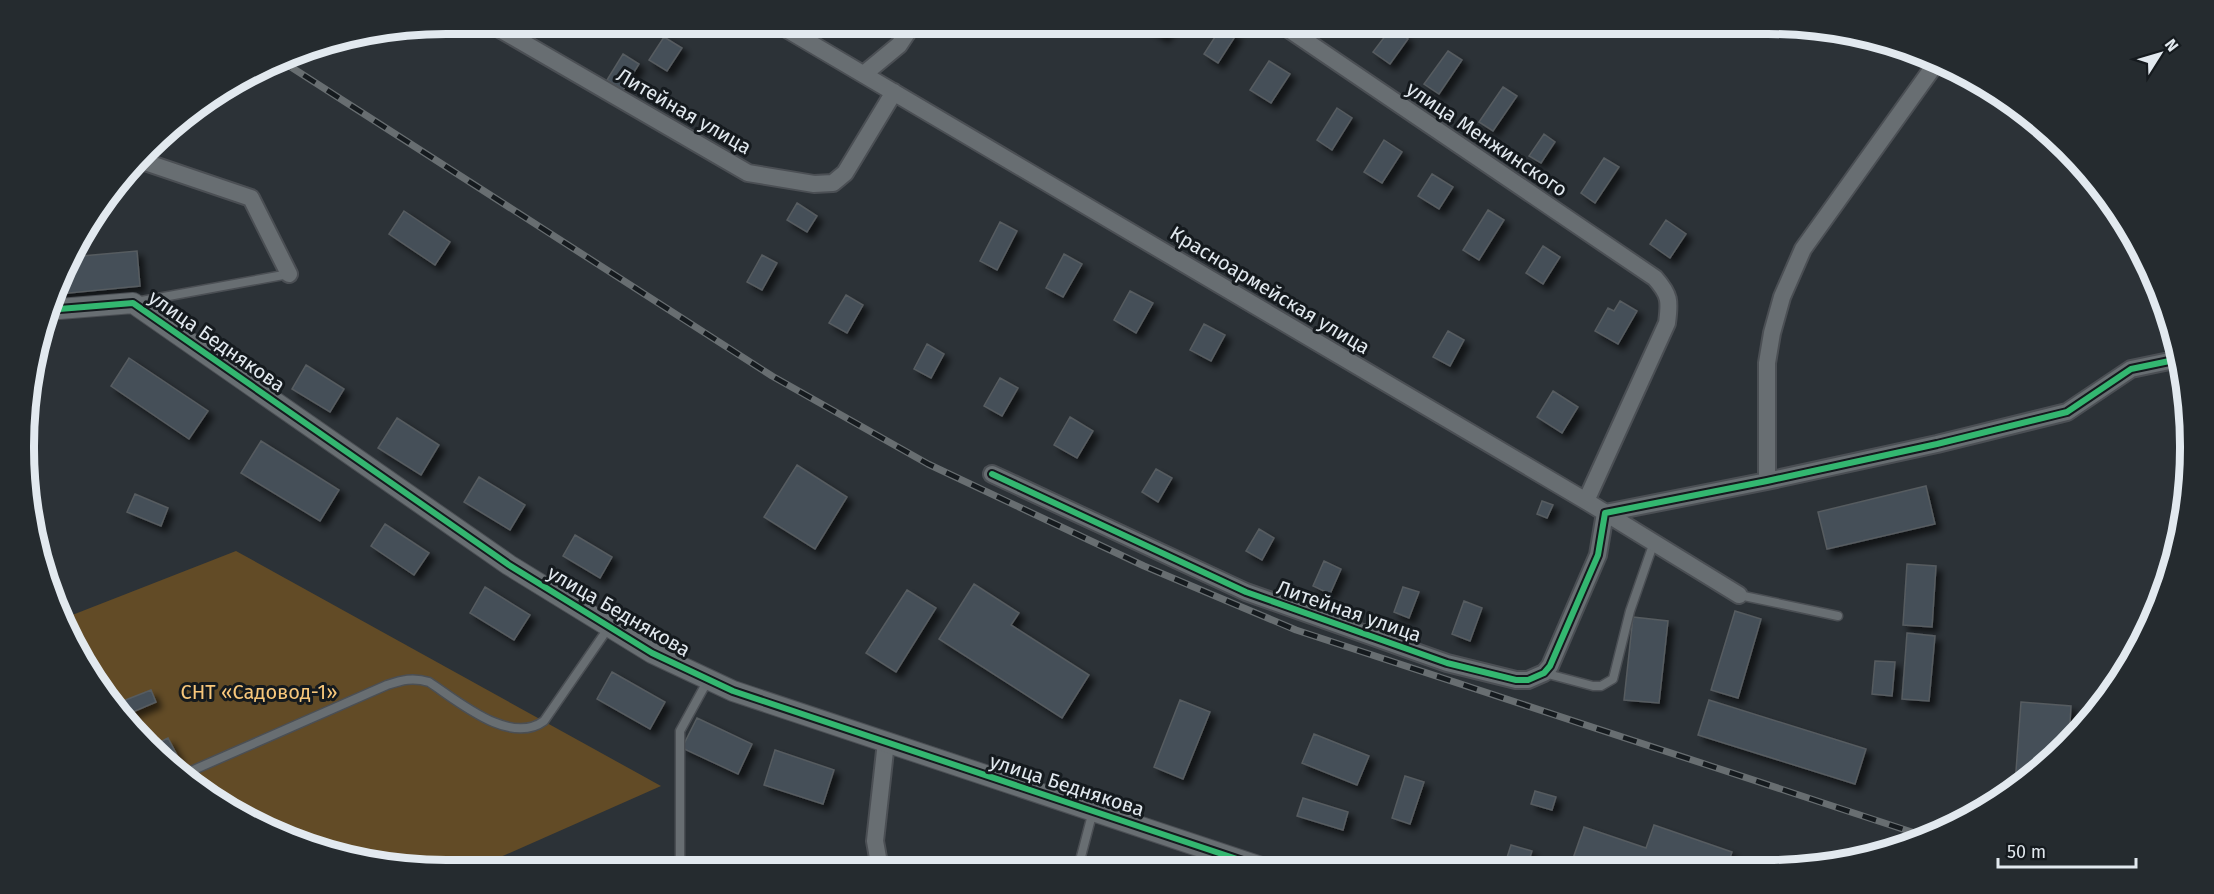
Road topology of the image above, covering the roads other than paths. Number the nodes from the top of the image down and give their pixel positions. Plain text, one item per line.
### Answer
1 (507, 34) edge
2 (795, 34) edge
3 (906, 34) edge
4 (1296, 34) edge
5 (1932, 69) edge
6 (864, 74) junction
7 (894, 92) junction
8 (148, 163) edge
9 (289, 274) joint
10 (133, 303) junction
11 (58, 309) edge
12 (2170, 361) edge
13 (992, 474) dead end
14 (1767, 481) junction
15 (1586, 501) junction
16 (1605, 513) junction
17 (1654, 543) junction
18 (1739, 595) joint
19 (1838, 616) dead end
20 (609, 627) junction
21 (1544, 673) junction
22 (708, 680) junction
23 (886, 742) junction
24 (192, 771) edge
25 (1093, 811) junction
26 (680, 860) edge
27 (878, 860) edge
28 (1080, 860) edge
29 (1240, 860) edge

1 - 7 street, Литейная улица
2 - 6 street, Красноармейская улица
3 - 6 street
4 - 15 street, улица Менжинского
5 - 14 street
6 - 7 street, Красноармейская улица
7 - 15 street, Красноармейская улица
8 - 9 street
9 - 10 lane
10 - 11 street, улица Беднякова
10 - 20 street, улица Беднякова
12 - 14 street
13 - 21 street, Литейная улица
14 - 16 street
15 - 16 street, Красноармейская улица
16 - 17 street, Красноармейская улица
16 - 21 street
17 - 18 street, Красноармейская улица
17 - 21 lane
18 - 19 lane
20 - 22 street, улица Беднякова
20 - 24 lane
22 - 23 street, улица Беднякова
22 - 26 lane
23 - 25 street, улица Беднякова
23 - 27 street
25 - 28 lane
25 - 29 street, улица Беднякова

